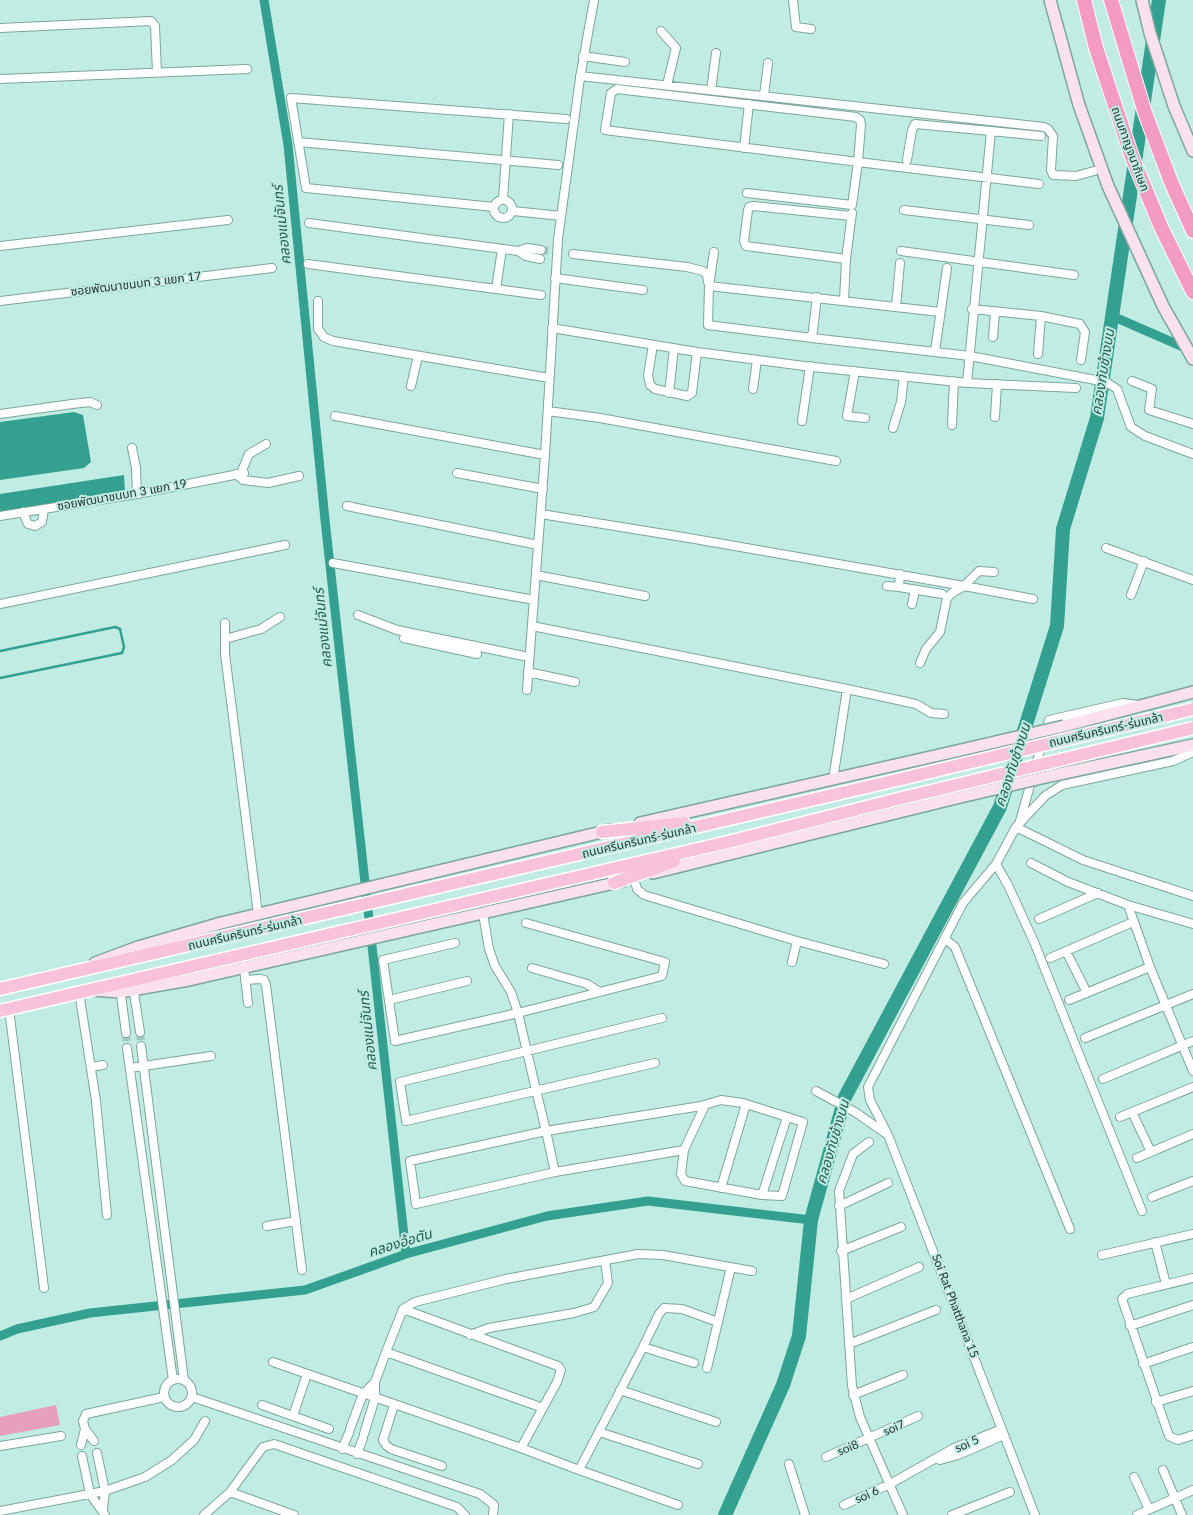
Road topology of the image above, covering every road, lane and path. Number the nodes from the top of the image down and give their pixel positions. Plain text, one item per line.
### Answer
1 (594, 0) edge
2 (793, 0) edge
3 (1050, 0) edge
4 (1084, 0) edge
5 (1111, 0) edge
6 (1142, 0) edge
7 (0, 28) edge
8 (811, 29) dead end
9 (661, 30) dead end
10 (716, 53) dead end
11 (583, 56) junction
12 (625, 62) dead end
13 (768, 63) dead end
14 (247, 69) dead end
15 (157, 72) junction
16 (580, 76) junction
17 (0, 79) edge
18 (667, 85) junction
19 (711, 90) junction
20 (764, 96) junction
21 (749, 104) junction
22 (509, 114) junction
23 (566, 119) dead end
24 (991, 131) junction
25 (1041, 136) dead end
26 (298, 142) junction
27 (744, 148) junction
28 (1193, 151) edge
29 (506, 160) junction
30 (908, 160) dead end
31 (858, 162) junction
32 (558, 165) dead end
33 (1094, 171) dead end
34 (986, 178) junction
35 (1039, 184) dead end
36 (747, 193) dead end
37 (503, 199) junction
38 (852, 205) junction
39 (494, 207) junction
40 (904, 210) dead end
41 (513, 211) junction
42 (560, 216) junction
43 (851, 216) junction
44 (982, 219) junction
45 (228, 220) dead end
46 (309, 223) dead end
47 (1029, 225) dead end
48 (1193, 231) edge
49 (0, 246) edge
50 (502, 249) junction
51 (518, 251) junction
52 (901, 251) dead end
53 (557, 252) junction
54 (714, 252) dead end
55 (573, 254) dead end
56 (846, 260) junction
57 (556, 262) junction
58 (977, 262) junction
59 (900, 263) dead end
60 (308, 264) dead end
61 (272, 268) dead end
62 (947, 268) dead end
63 (1074, 276) dead end
64 (555, 278) junction
65 (709, 286) junction
66 (496, 289) junction
67 (643, 290) dead end
68 (1193, 292) edge
69 (542, 295) dead end
70 (817, 297) junction
71 (318, 300) dead end
72 (0, 301) edge
73 (844, 301) junction
74 (896, 307) junction
75 (972, 310) junction
76 (940, 312) junction
77 (995, 312) junction
78 (1041, 316) junction
79 (552, 328) junction
80 (993, 337) dead end
81 (812, 338) junction
82 (652, 345) junction
83 (674, 348) junction
84 (935, 351) junction
85 (697, 352) junction
86 (1038, 354) dead end
87 (418, 356) junction
88 (970, 356) junction
89 (1193, 359) edge
90 (757, 360) junction
91 (1080, 360) dead end
92 (810, 366) junction
93 (855, 371) junction
94 (904, 376) junction
95 (549, 378) junction
96 (1132, 380) dead end
97 (954, 381) junction
98 (967, 382) junction
99 (997, 384) junction
100 (411, 386) dead end
101 (753, 388) dead end
102 (1076, 388) dead end
103 (669, 393) junction
104 (97, 405) dead end
105 (548, 411) junction
106 (0, 414) edge
107 (335, 416) dead end
108 (995, 417) dead end
109 (865, 418) dead end
110 (802, 421) dead end
111 (1193, 424) edge
112 (952, 425) dead end
113 (893, 428) dead end
114 (266, 444) dead end
115 (132, 448) dead end
116 (1193, 454) edge
117 (545, 456) junction
118 (836, 461) dead end
119 (240, 473) junction
120 (457, 473) dead end
121 (299, 476) dead end
122 (543, 489) junction
123 (137, 494) junction
124 (347, 506) dead end
125 (44, 509) junction
126 (23, 512) junction
127 (541, 514) junction
128 (0, 516) edge
129 (285, 545) dead end
130 (538, 545) junction
131 (1106, 548) dead end
132 (1144, 561) junction
133 (332, 563) dead end
134 (994, 572) dead end
135 (900, 574) junction
136 (536, 575) junction
137 (1193, 580) edge
138 (887, 586) dead end
139 (964, 586) junction
140 (899, 587) junction
141 (915, 590) junction
142 (942, 594) dead end
143 (1131, 595) dead end
144 (645, 596) dead end
145 (1033, 599) dead end
146 (534, 600) junction
147 (0, 604) edge
148 (912, 604) dead end
149 (358, 615) dead end
150 (280, 617) dead end
151 (225, 623) dead end
152 (532, 626) junction
153 (404, 638) dead end
154 (225, 639) junction
155 (467, 648) junction
156 (477, 654) dead end
157 (529, 657) junction
158 (920, 663) dead end
159 (528, 672) junction
160 (575, 682) dead end
161 (847, 689) junction
162 (527, 690) dead end
163 (1193, 692) edge
164 (1146, 706) junction
165 (1193, 709) edge
166 (944, 714) dead end
167 (1193, 728) edge
168 (1193, 745) edge
169 (1172, 749) junction
170 (1193, 752) edge
171 (1173, 761) junction
172 (833, 780) junction
173 (737, 818) junction
174 (1018, 825) junction
175 (602, 832) junction
176 (728, 842) junction
177 (1031, 863) dead end
178 (996, 864) junction
179 (634, 878) junction
180 (614, 883) junction
181 (1098, 893) junction
182 (1193, 896) edge
183 (1128, 905) junction
184 (258, 914) junction
185 (483, 914) junction
186 (1039, 919) dead end
187 (1133, 922) junction
188 (526, 923) dead end
189 (1193, 924) edge
190 (945, 939) junction
191 (797, 942) junction
192 (455, 944) dead end
193 (1066, 951) junction
194 (1050, 958) dead end
195 (792, 962) dead end
196 (884, 964) dead end
197 (1150, 967) junction
198 (85, 968) junction
199 (532, 968) dead end
200 (244, 974) junction
201 (467, 981) dead end
202 (126, 986) junction
203 (0, 989) edge
204 (84, 991) junction
205 (600, 992) junction
206 (1086, 993) junction
207 (1193, 994) edge
208 (389, 1000) junction
209 (1069, 1000) dead end
210 (248, 1003) dead end
211 (1166, 1005) junction
212 (5, 1010) edge
213 (518, 1014) junction
214 (662, 1018) dead end
215 (126, 1032) tunnel mouth
216 (140, 1032) tunnel mouth
217 (1085, 1038) dead end
218 (1193, 1041) edge
219 (1182, 1045) junction
220 (141, 1046) tunnel mouth
221 (128, 1048) tunnel mouth
222 (527, 1052) junction
223 (211, 1056) dead end
224 (655, 1063) dead end
225 (103, 1065) dead end
226 (144, 1066) junction
227 (91, 1067) junction
228 (130, 1068) junction
229 (1193, 1071) edge
230 (1103, 1079) dead end
231 (1193, 1087) edge
232 (536, 1090) junction
233 (816, 1091) dead end
234 (746, 1104) junction
235 (704, 1105) junction
236 (1132, 1112) junction
237 (787, 1117) junction
238 (1120, 1117) dead end
239 (546, 1131) junction
240 (1193, 1134) edge
241 (888, 1135) junction
242 (869, 1142) dead end
243 (684, 1150) junction
244 (1151, 1152) junction
245 (1137, 1158) dead end
246 (556, 1172) junction
247 (1193, 1181) edge
248 (888, 1183) dead end
249 (721, 1188) junction
250 (762, 1195) junction
251 (1152, 1197) dead end
252 (839, 1206) junction
253 (1142, 1211) dead end
254 (108, 1215) dead end
255 (296, 1221) junction
256 (267, 1226) dead end
257 (901, 1227) dead end
258 (1070, 1229) dead end
259 (1193, 1234) edge
260 (1155, 1242) junction
261 (842, 1251) junction
262 (1102, 1255) dead end
263 (605, 1261) junction
264 (919, 1267) dead end
265 (731, 1268) junction
266 (302, 1270) dead end
267 (752, 1272) dead end
268 (1193, 1278) edge
269 (1166, 1284) junction
270 (44, 1288) dead end
271 (846, 1299) junction
272 (1193, 1305) edge
273 (403, 1310) junction
274 (936, 1310) dead end
275 (718, 1322) junction
276 (1130, 1326) junction
277 (470, 1335) junction
278 (850, 1344) junction
279 (643, 1346) junction
280 (1193, 1347) edge
281 (386, 1352) junction
282 (273, 1362) dead end
283 (694, 1363) dead end
284 (1143, 1364) junction
285 (707, 1368) dead end
286 (307, 1374) junction
287 (903, 1375) dead end
288 (174, 1380) junction
289 (184, 1380) junction
290 (375, 1382) junction
291 (620, 1390) junction
292 (1193, 1391) edge
293 (363, 1394) junction
294 (853, 1395) junction
295 (164, 1397) junction
296 (192, 1397) junction
297 (376, 1398) junction
298 (1156, 1402) junction
299 (262, 1405) dead end
300 (394, 1405) junction
301 (543, 1408) junction
302 (293, 1416) junction
303 (918, 1416) dead end
304 (205, 1421) dead end
305 (716, 1422) dead end
306 (85, 1428) junction
307 (329, 1429) dead end
308 (599, 1432) junction
309 (1003, 1432) junction
310 (1193, 1435) edge
311 (61, 1436) dead end
312 (869, 1438) junction
313 (94, 1442) dead end
314 (81, 1445) dead end
315 (0, 1446) edge
316 (521, 1448) junction
317 (342, 1449) junction
318 (96, 1454) dead end
319 (357, 1454) junction
320 (82, 1456) dead end
321 (826, 1457) dead end
322 (698, 1464) dead end
323 (789, 1464) dead end
324 (442, 1466) dead end
325 (579, 1470) junction
326 (1163, 1470) dead end
327 (1134, 1477) dead end
328 (890, 1484) junction
329 (1193, 1490) edge
330 (105, 1491) junction
331 (230, 1492) junction
332 (1010, 1492) dead end
333 (90, 1494) junction
334 (1175, 1498) junction
335 (678, 1505) dead end
336 (844, 1505) dead end
337 (1149, 1509) junction
338 (0, 1511) edge
339 (104, 1512) edge
340 (1137, 1514) edge
341 (204, 1515) edge
342 (294, 1515) edge
343 (465, 1515) edge
344 (493, 1515) edge
345 (804, 1515) edge
346 (903, 1515) edge
347 (952, 1515) edge
348 (1035, 1515) edge
349 (1182, 1515) edge

1 - 11 street
2 - 8 street
3 - 89 main road
4 - 68 highway, ถนนกาญจนาภิเษก
5 - 48 highway, ถนนกาญจนาภิเษก
6 - 28 main road
7 - 15 street
9 - 18 street
10 - 19 street
11 - 12 street
11 - 16 street
13 - 20 street
14 - 15 street
15 - 17 street
16 - 18 street
16 - 42 street
18 - 19 street
19 - 20 street
20 - 33 street
21 - 27 street
21 - 27 street
21 - 31 street
22 - 23 street
22 - 26 street
22 - 29 street
24 - 25 street
24 - 30 street
24 - 34 street
26 - 29 street
26 - 39 street
27 - 31 street
29 - 32 street
29 - 37 street
31 - 34 street
31 - 38 street
34 - 35 street
34 - 44 street
36 - 38 street
37 - 39 street
37 - 41 street
38 - 43 street
39 - 41 street
40 - 44 street
41 - 42 street
42 - 53 street
43 - 56 street
43 - 56 street
44 - 47 street
44 - 58 street
45 - 49 street
46 - 50 street
50 - 51 street
50 - 66 street
51 - 53 street
51 - 57 street
52 - 58 street
53 - 57 street
54 - 65 street
55 - 65 street
56 - 73 street
57 - 64 street
58 - 63 street
58 - 75 street
59 - 74 street
60 - 66 street
61 - 72 street, ซอยพัฒนาชนบท 3 แยก 17
62 - 76 street
64 - 67 street
64 - 79 street
65 - 70 street
65 - 81 street
66 - 69 street
70 - 73 street
70 - 81 street
71 - 87 street
73 - 74 street
74 - 76 street
75 - 77 street
75 - 88 street
76 - 84 street
77 - 78 street
77 - 80 street
78 - 86 street
78 - 91 street
79 - 82 street
79 - 95 street
81 - 84 street
82 - 83 street
82 - 103 street
83 - 85 street
83 - 103 street
84 - 88 street
85 - 90 street
85 - 103 street
87 - 95 street
87 - 100 street
88 - 98 street
88 - 116 street
90 - 92 street
90 - 101 street
92 - 93 street
92 - 110 street
93 - 94 street
93 - 109 street
94 - 97 street
94 - 113 street
95 - 105 street
96 - 111 street
97 - 98 street
97 - 112 street
98 - 99 street
99 - 102 street
99 - 108 street
104 - 106 street
105 - 117 street
105 - 118 street
107 - 117 street
114 - 119 street
115 - 123 street
117 - 122 street
119 - 121 street
119 - 123 street, ซอยพัฒนาชนบท 3 แยก 19
120 - 122 street
122 - 127 street
123 - 125 street, ซอยพัฒนาชนบท 3 แยก 19
124 - 130 street
125 - 126 street, ซอยพัฒนาชนบท 3 แยก 19
125 - 126 street
126 - 128 street, ซอยพัฒนาชนบท 3 แยก 19
127 - 130 street
127 - 135 street
129 - 147 street
130 - 136 street
131 - 132 street
132 - 137 street
132 - 143 street
133 - 146 street
134 - 139 street
135 - 139 street
135 - 140 street
136 - 144 street
136 - 146 street
138 - 140 street
139 - 145 street
139 - 158 street
140 - 141 street
141 - 142 street
141 - 148 street
146 - 152 street
149 - 155 street
150 - 154 street
151 - 154 street
152 - 157 street
152 - 161 street
153 - 155 street
154 - 184 street
155 - 156 street
155 - 157 street
157 - 159 street
159 - 160 street
159 - 162 street
161 - 166 street
161 - 172 street
163 - 164 main road, ถนนศรีนครินทร์-ร่มเกล้า
164 - 172 main road, ถนนศรีนครินทร์-ร่มเกล้า, bridge
164 - 174 street
165 - 173 main road, ถนนศรีนครินทร์-ร่มเกล้า, bridge
167 - 176 main road, ถนนศรีนครินทร์-ร่มเกล้า, bridge
168 - 169 main road, ถนนศรีนครินทร์-ร่มเกล้า
169 - 171 street
169 - 179 main road, ถนนศรีนครินทร์-ร่มเกล้า, bridge
170 - 171 street
171 - 174 street
172 - 175 main road, ถนนศรีนครินทร์-ร่มเกล้า
173 - 175 main road
173 - 198 main road, ถนนศรีนครินทร์-ร่มเกล้า
174 - 178 street
174 - 182 street
175 - 184 main road, ถนนศรีนครินทร์-ร่มเกล้า
176 - 180 main road
176 - 202 main road, ถนนศรีนครินทร์-ร่มเกล้า
177 - 181 street
178 - 190 street
178 - 253 street
179 - 180 main road, ถนนศรีนครินทร์-ร่มเกล้า
179 - 191 street
180 - 185 main road, ถนนศรีนครินทร์-ร่มเกล้า
181 - 183 street
181 - 186 street
183 - 187 street
183 - 189 street
184 - 198 main road, ถนนศรีนครินทร์-ร่มเกล้า
185 - 200 main road, ถนนศรีนครินทร์-ร่มเกล้า
185 - 213 street
187 - 193 street
187 - 197 street
188 - 205 street
190 - 241 street, Soi Rat Phatthana 15
190 - 258 street
191 - 195 street
191 - 196 street
192 - 208 street
193 - 194 street
193 - 206 street
197 - 206 street
197 - 211 street
198 - 203 main road, ถนนศรีนครินทร์-ร่มเกล้า
199 - 205 street
200 - 202 main road, ถนนศรีนครินทร์-ร่มเกล้า
200 - 210 street
200 - 255 street
201 - 208 street
202 - 204 main road, ถนนศรีนครินทร์-ร่มเกล้า
202 - 215 street
202 - 216 street
204 - 212 main road, ถนนศรีนครินทร์-ร่มเกล้า
204 - 227 street
205 - 213 street
206 - 209 street
207 - 211 street
208 - 213 street
211 - 217 street
211 - 219 street
212 - 270 street
213 - 222 street
214 - 222 street
218 - 219 street
219 - 229 street
219 - 230 street
220 - 226 street
221 - 228 street
222 - 232 street
222 - 232 street
223 - 226 street
224 - 232 street
225 - 227 street
226 - 228 street
226 - 289 street
227 - 254 street
228 - 288 street
231 - 236 street
232 - 239 street
233 - 241 street
234 - 235 street
234 - 237 street
234 - 249 street
235 - 239 street
235 - 243 street
236 - 238 street
236 - 244 street
237 - 250 street
237 - 250 street
239 - 246 street
239 - 246 street
240 - 244 street
241 - 309 street, Soi Rat Phatthana 15
242 - 252 street
243 - 246 street
243 - 249 street
244 - 245 street
247 - 251 street
248 - 252 street
249 - 250 street
252 - 261 street
255 - 256 street
255 - 266 street
257 - 261 street
259 - 260 street
260 - 262 street
260 - 269 street
261 - 271 street
263 - 265 street
263 - 273 street
263 - 277 street
264 - 271 street
265 - 267 street
265 - 275 street
268 - 269 street
269 - 276 street
271 - 278 street
272 - 276 street
273 - 277 street
273 - 281 street
274 - 278 street
275 - 279 street
275 - 285 street
276 - 284 street
277 - 301 street
278 - 294 street
279 - 283 street
279 - 291 street
280 - 284 street
281 - 290 street
281 - 301 street
282 - 286 street
284 - 298 street
286 - 293 street
286 - 302 street
287 - 294 street
288 - 289 street
288 - 295 street
289 - 296 street
290 - 293 street
290 - 297 street
291 - 305 street
291 - 308 street
292 - 298 street
293 - 297 street
293 - 317 street
294 - 312 street
295 - 296 street
295 - 306 street
296 - 317 street
297 - 300 street
297 - 319 street
298 - 310 street
299 - 302 street
300 - 316 street
300 - 324 street
301 - 316 street
302 - 307 street
303 - 312 street, soi7
304 - 330 street
306 - 313 street
306 - 314 street
308 - 322 street
308 - 325 street
309 - 328 street, soi 5
309 - 348 street, Soi Rat Phatthana 15
311 - 315 street
312 - 321 street, soi8
312 - 328 street
316 - 325 street
317 - 319 street
318 - 330 street
319 - 344 street
320 - 333 street
323 - 345 street
325 - 335 street
326 - 334 street
327 - 337 street
328 - 336 street, soi 6
328 - 346 street
329 - 334 street
330 - 333 street
330 - 339 street
331 - 341 street
331 - 342 street
331 - 343 street
332 - 347 street
333 - 338 street
333 - 339 street
334 - 337 street
334 - 349 street
337 - 340 street

